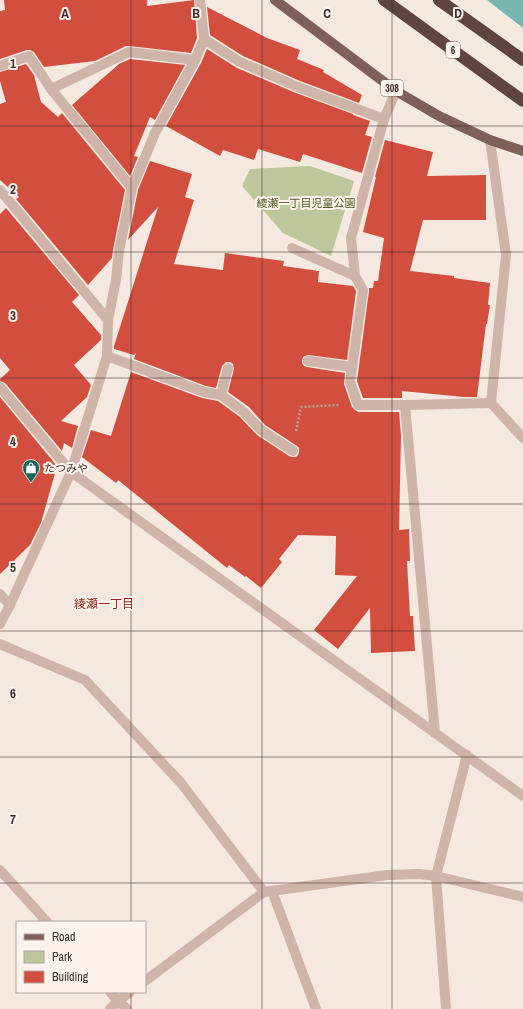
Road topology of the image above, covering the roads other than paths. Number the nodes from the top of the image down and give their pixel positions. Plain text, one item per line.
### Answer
1 (200, 0) edge
2 (275, 0) edge
3 (384, 0) edge
4 (440, 0) edge
5 (204, 38) junction
6 (195, 60) junction
7 (523, 60) edge
8 (0, 66) edge
9 (51, 89) junction
10 (396, 91) junction
11 (523, 101) edge
12 (384, 119) junction
13 (490, 140) junction
14 (523, 151) edge
15 (132, 188) junction
16 (0, 190) edge
17 (292, 248) dead end
18 (355, 276) junction
19 (108, 320) junction
20 (107, 356) junction
21 (308, 361) dead end
22 (352, 367) junction
23 (228, 368) dead end
24 (0, 387) edge
25 (221, 395) junction
26 (491, 403) junction
27 (405, 406) junction
28 (523, 438) edge
29 (293, 451) road end
30 (71, 472) junction
31 (0, 594) edge
32 (10, 605) junction
33 (0, 624) edge
34 (0, 644) edge
35 (436, 733) junction
36 (467, 755) junction
37 (523, 796) edge
38 (0, 870) edge
39 (436, 876) junction
40 (268, 891) junction
41 (523, 897) edge
42 (46, 921) edge
43 (146, 980) edge
44 (111, 993) edge
45 (129, 993) edge
46 (118, 1001) junction
47 (110, 1009) edge
48 (127, 1009) edge
49 (316, 1009) edge
50 (446, 1009) edge

1 - 5 street
2 - 10 main road, 308
3 - 11 highway, 6
4 - 7 highway
5 - 6 street
5 - 12 street
6 - 9 street
6 - 15 street
8 - 9 street
9 - 15 street
10 - 12 street
10 - 13 main road, 308
12 - 18 street
13 - 14 main road, 308
13 - 26 street
15 - 19 street
16 - 19 street
17 - 18 street
18 - 22 street
19 - 20 street
20 - 25 street
20 - 30 street
21 - 22 street
22 - 27 street
23 - 25 street
24 - 30 street
25 - 29 street
26 - 27 street
26 - 28 street
27 - 35 street
30 - 32 street
30 - 35 street
31 - 32 street
32 - 33 street
34 - 40 street
35 - 36 street
36 - 37 street
36 - 39 street
38 - 42 street
39 - 40 street
39 - 41 street
39 - 50 street
40 - 43 street
40 - 49 street
44 - 46 street
45 - 46 street
46 - 47 street
46 - 48 street

